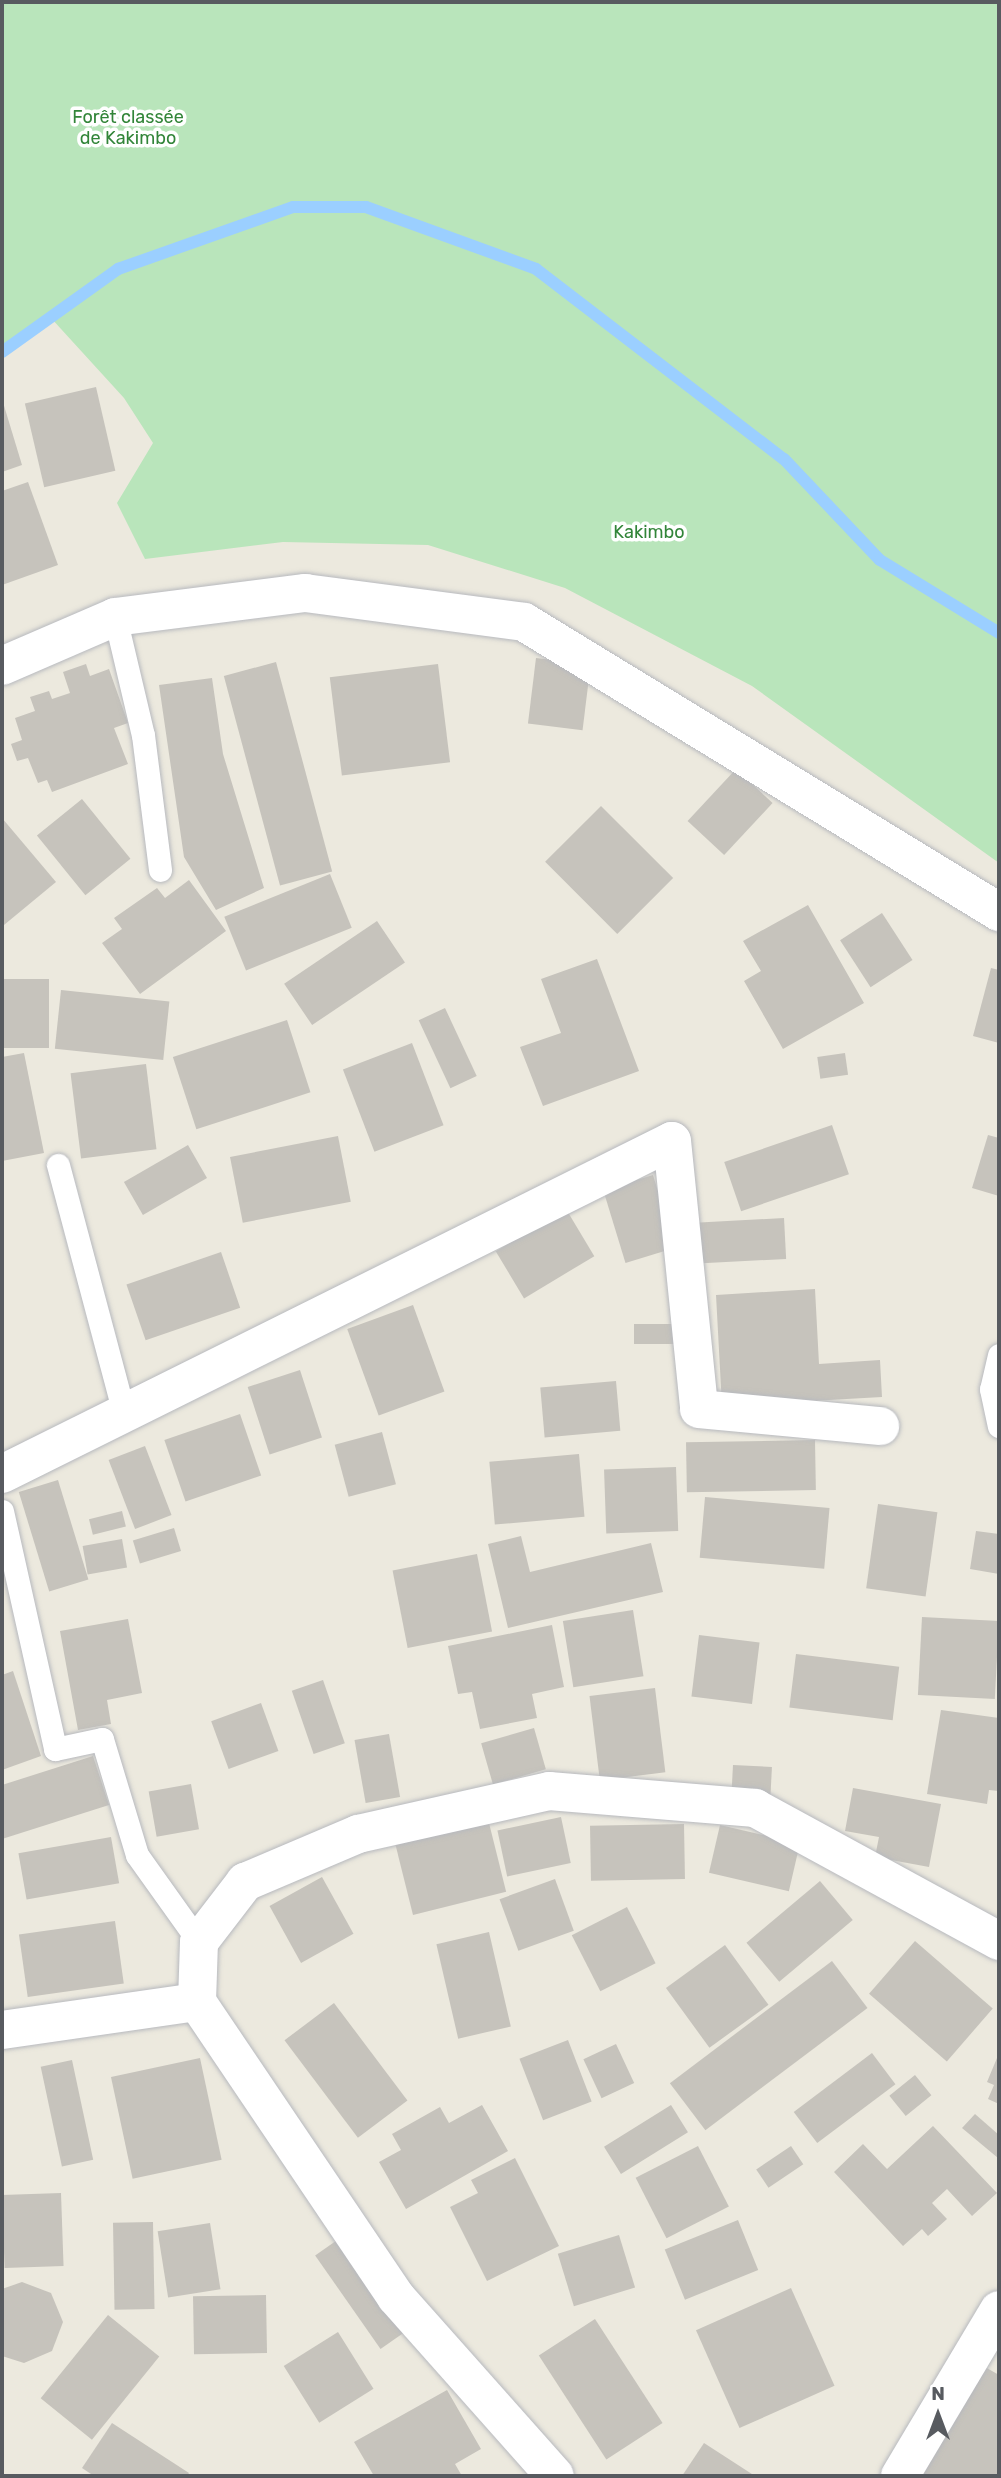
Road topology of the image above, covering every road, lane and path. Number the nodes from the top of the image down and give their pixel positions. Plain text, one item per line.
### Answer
1 (115, 617) junction
2 (2, 666) edge
3 (160, 870) dead end
4 (999, 912) edge
5 (58, 1165) dead end
6 (999, 1355) edge
7 (124, 1413) junction
8 (880, 1426) dead end
9 (999, 1426) edge
10 (2, 1474) edge
11 (2, 1511) edge
12 (999, 1941) edge
13 (199, 1942) junction
14 (197, 2002) junction
15 (2, 2030) edge
16 (996, 2324) edge
17 (555, 2476) edge
18 (900, 2476) edge

1 - 2 street
1 - 3 lane
1 - 4 street
5 - 7 lane
6 - 9 lane
7 - 8 street
7 - 10 street
11 - 13 lane
12 - 13 street
13 - 14 street
14 - 15 street
14 - 17 street
16 - 18 street

